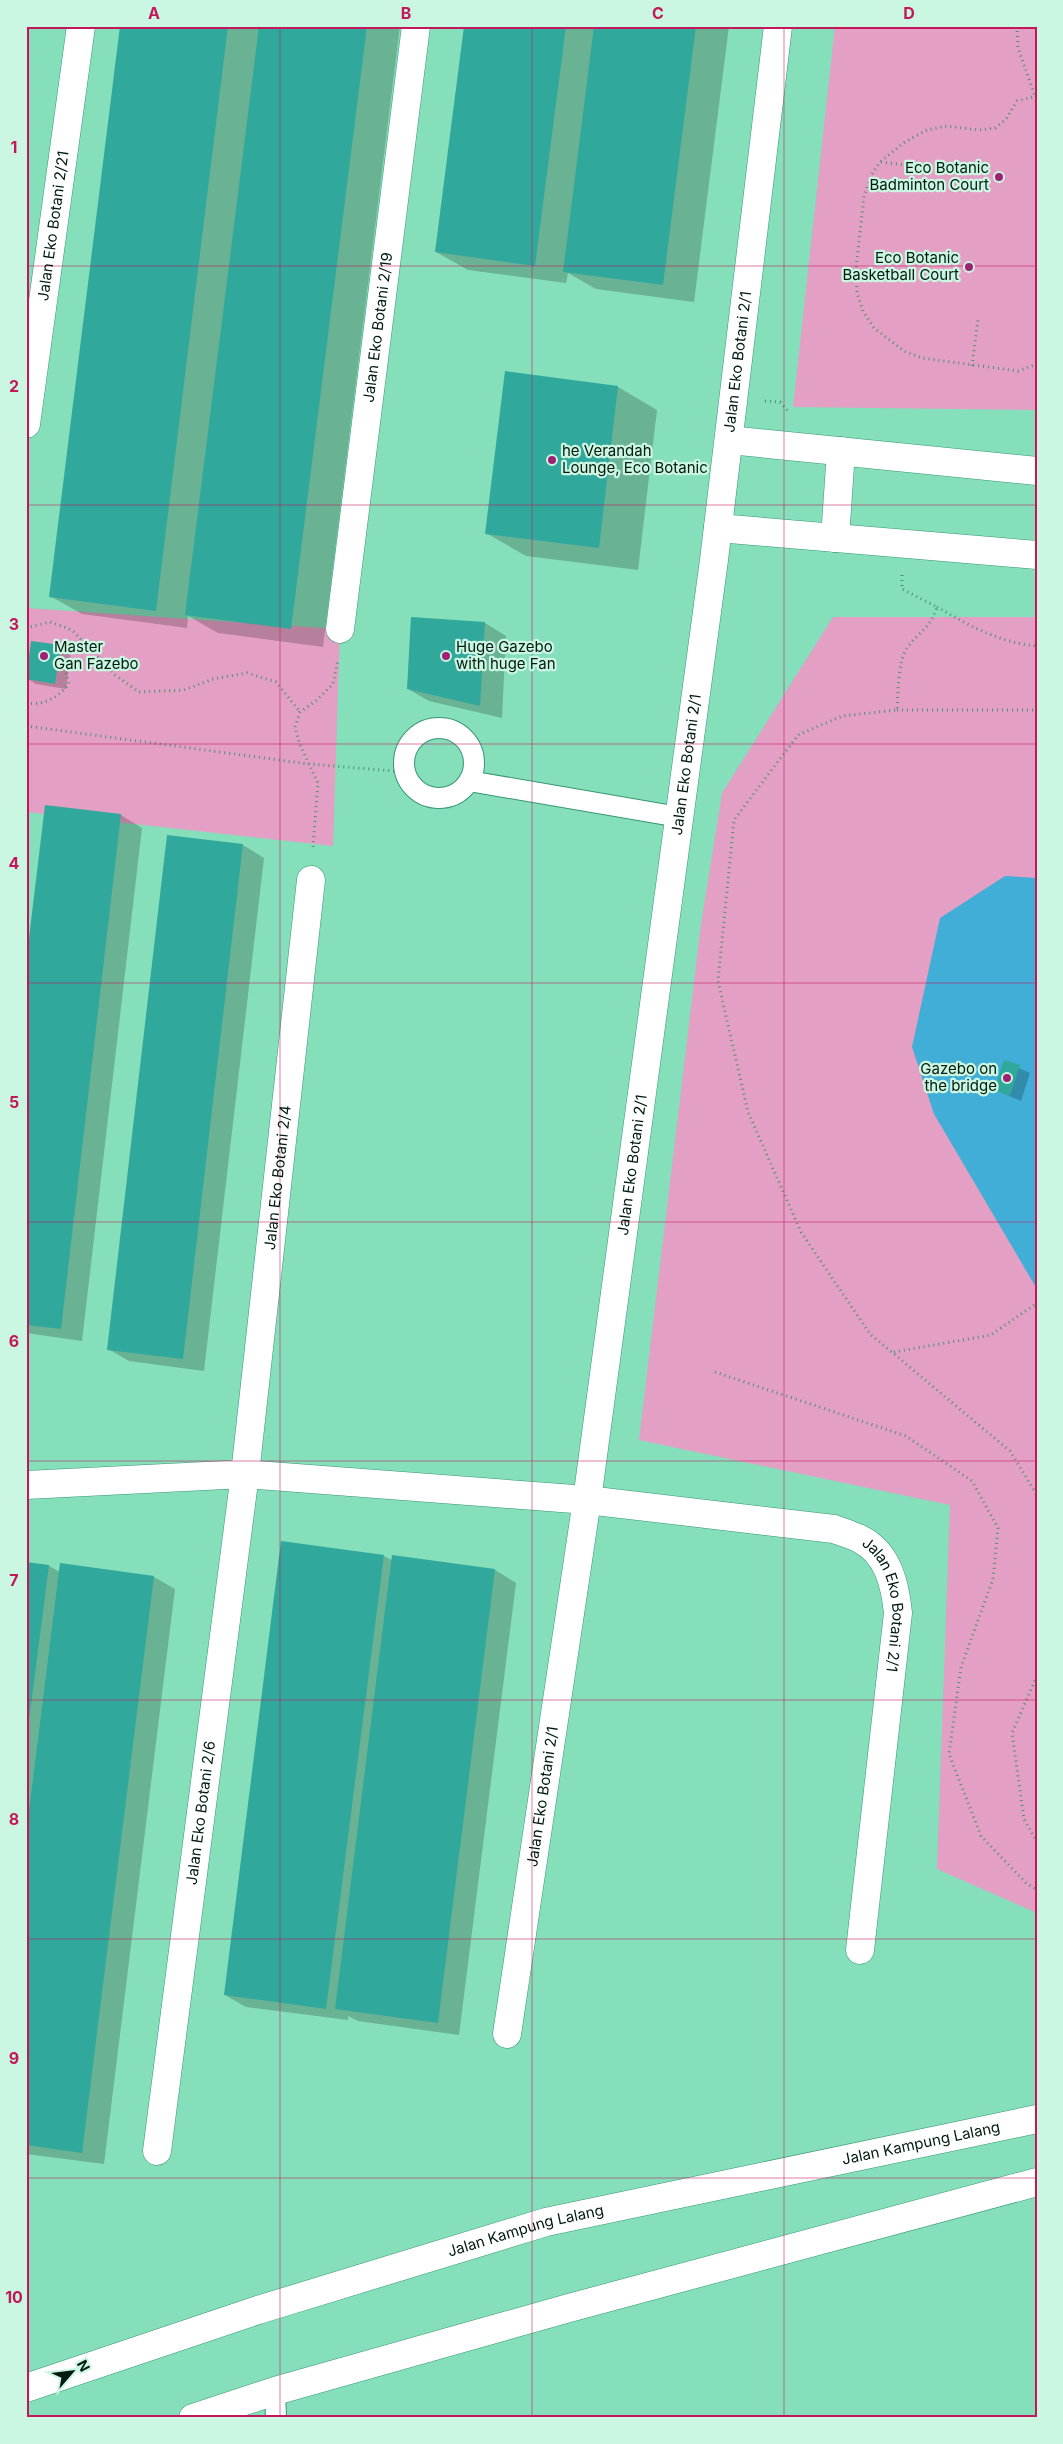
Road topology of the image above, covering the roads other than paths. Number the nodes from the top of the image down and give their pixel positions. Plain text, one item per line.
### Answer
1 (81, 26) edge
2 (416, 26) edge
3 (778, 26) edge
4 (26, 424) edge
5 (729, 440) junction
6 (841, 452) junction
7 (1037, 471) edge
8 (718, 528) junction
9 (835, 538) junction
10 (1037, 555) edge
11 (340, 628) road end
12 (469, 781) junction
13 (679, 816) junction
14 (311, 880) road end
15 (245, 1474) junction
16 (26, 1485) edge
17 (587, 1500) junction
18 (860, 1950) dead end
19 (507, 2034) dead end
20 (1037, 2118) edge
21 (157, 2151) dead end
22 (1037, 2182) edge
23 (26, 2388) edge
24 (275, 2390) junction
25 (193, 2418) edge
26 (276, 2418) edge

1 - 4 street, Jalan Eko Botani 2/21
2 - 11 street, Jalan Eko Botani 2/19
3 - 5 street, Jalan Eko Botani 2/1
5 - 6 street
5 - 8 street, Jalan Eko Botani 2/1
6 - 7 street
6 - 9 street
8 - 9 street
8 - 13 street, Jalan Eko Botani 2/1
9 - 10 street
12 - 12 lane
12 - 13 lane
13 - 17 street, Jalan Eko Botani 2/1
14 - 15 street, Jalan Eko Botani 2/4
15 - 16 street
15 - 17 street
15 - 21 street, Jalan Eko Botani 2/6
17 - 18 street, Jalan Eko Botani 2/1
17 - 19 street, Jalan Eko Botani 2/1
20 - 23 street, Jalan Kampung Lalang
22 - 24 street
24 - 25 street
24 - 26 lane

